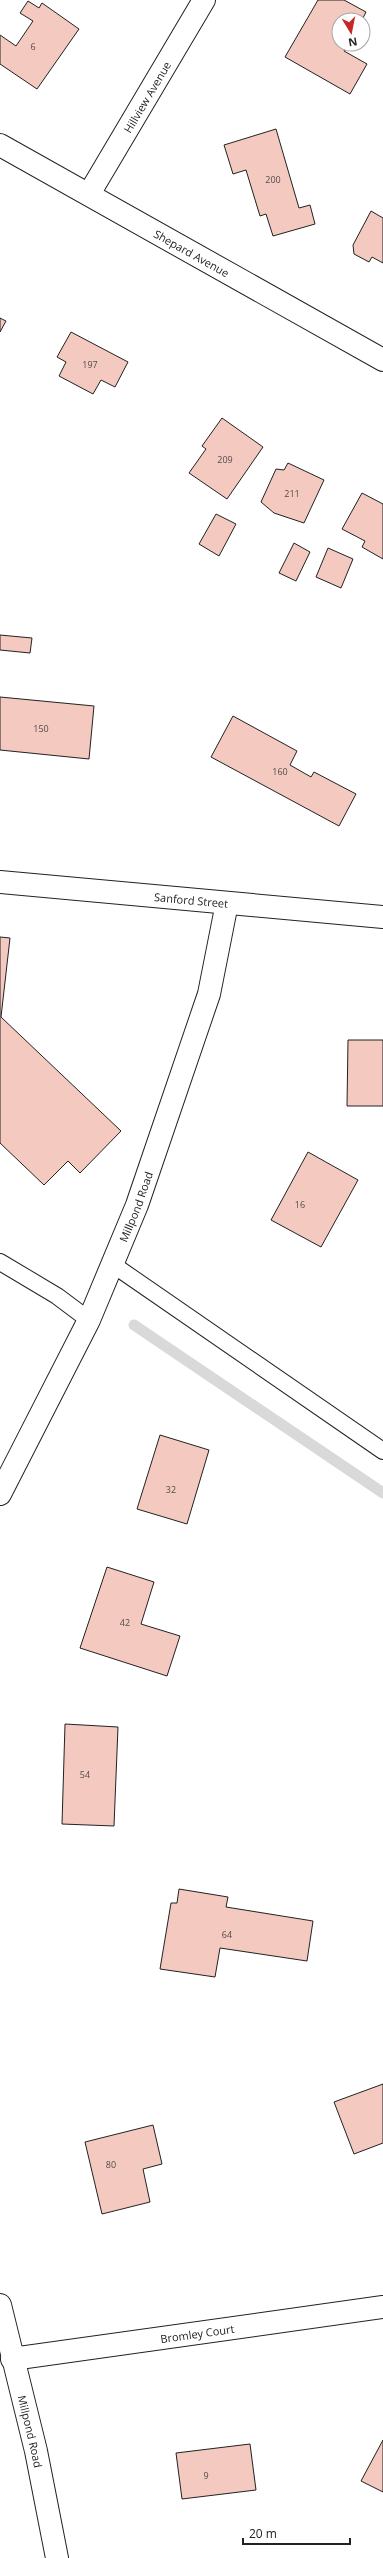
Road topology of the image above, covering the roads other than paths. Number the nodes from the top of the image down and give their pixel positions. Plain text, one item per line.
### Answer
1 (204, 0) edge
2 (0, 144) edge
3 (89, 194) junction
4 (383, 360) edge
5 (0, 882) edge
6 (227, 903) junction
7 (383, 917) edge
8 (0, 1262) edge
9 (112, 1264) junction
10 (89, 1320) junction
11 (383, 1451) edge
12 (0, 1494) edge
13 (0, 2305) edge
14 (383, 2307) edge
15 (12, 2359) junction
16 (58, 2558) edge

1 - 3 street, Hillview Avenue
2 - 3 street, Shepard Avenue
3 - 4 street, Shepard Avenue
5 - 6 street, Sanford Street
6 - 7 street, Sanford Street
6 - 9 street, Millpond Road
8 - 10 lane
9 - 10 street, Millpond Road
9 - 11 lane
10 - 12 street, Millpond Road
13 - 15 street, Millpond Road
14 - 15 street, Bromley Court
15 - 16 street, Millpond Road

